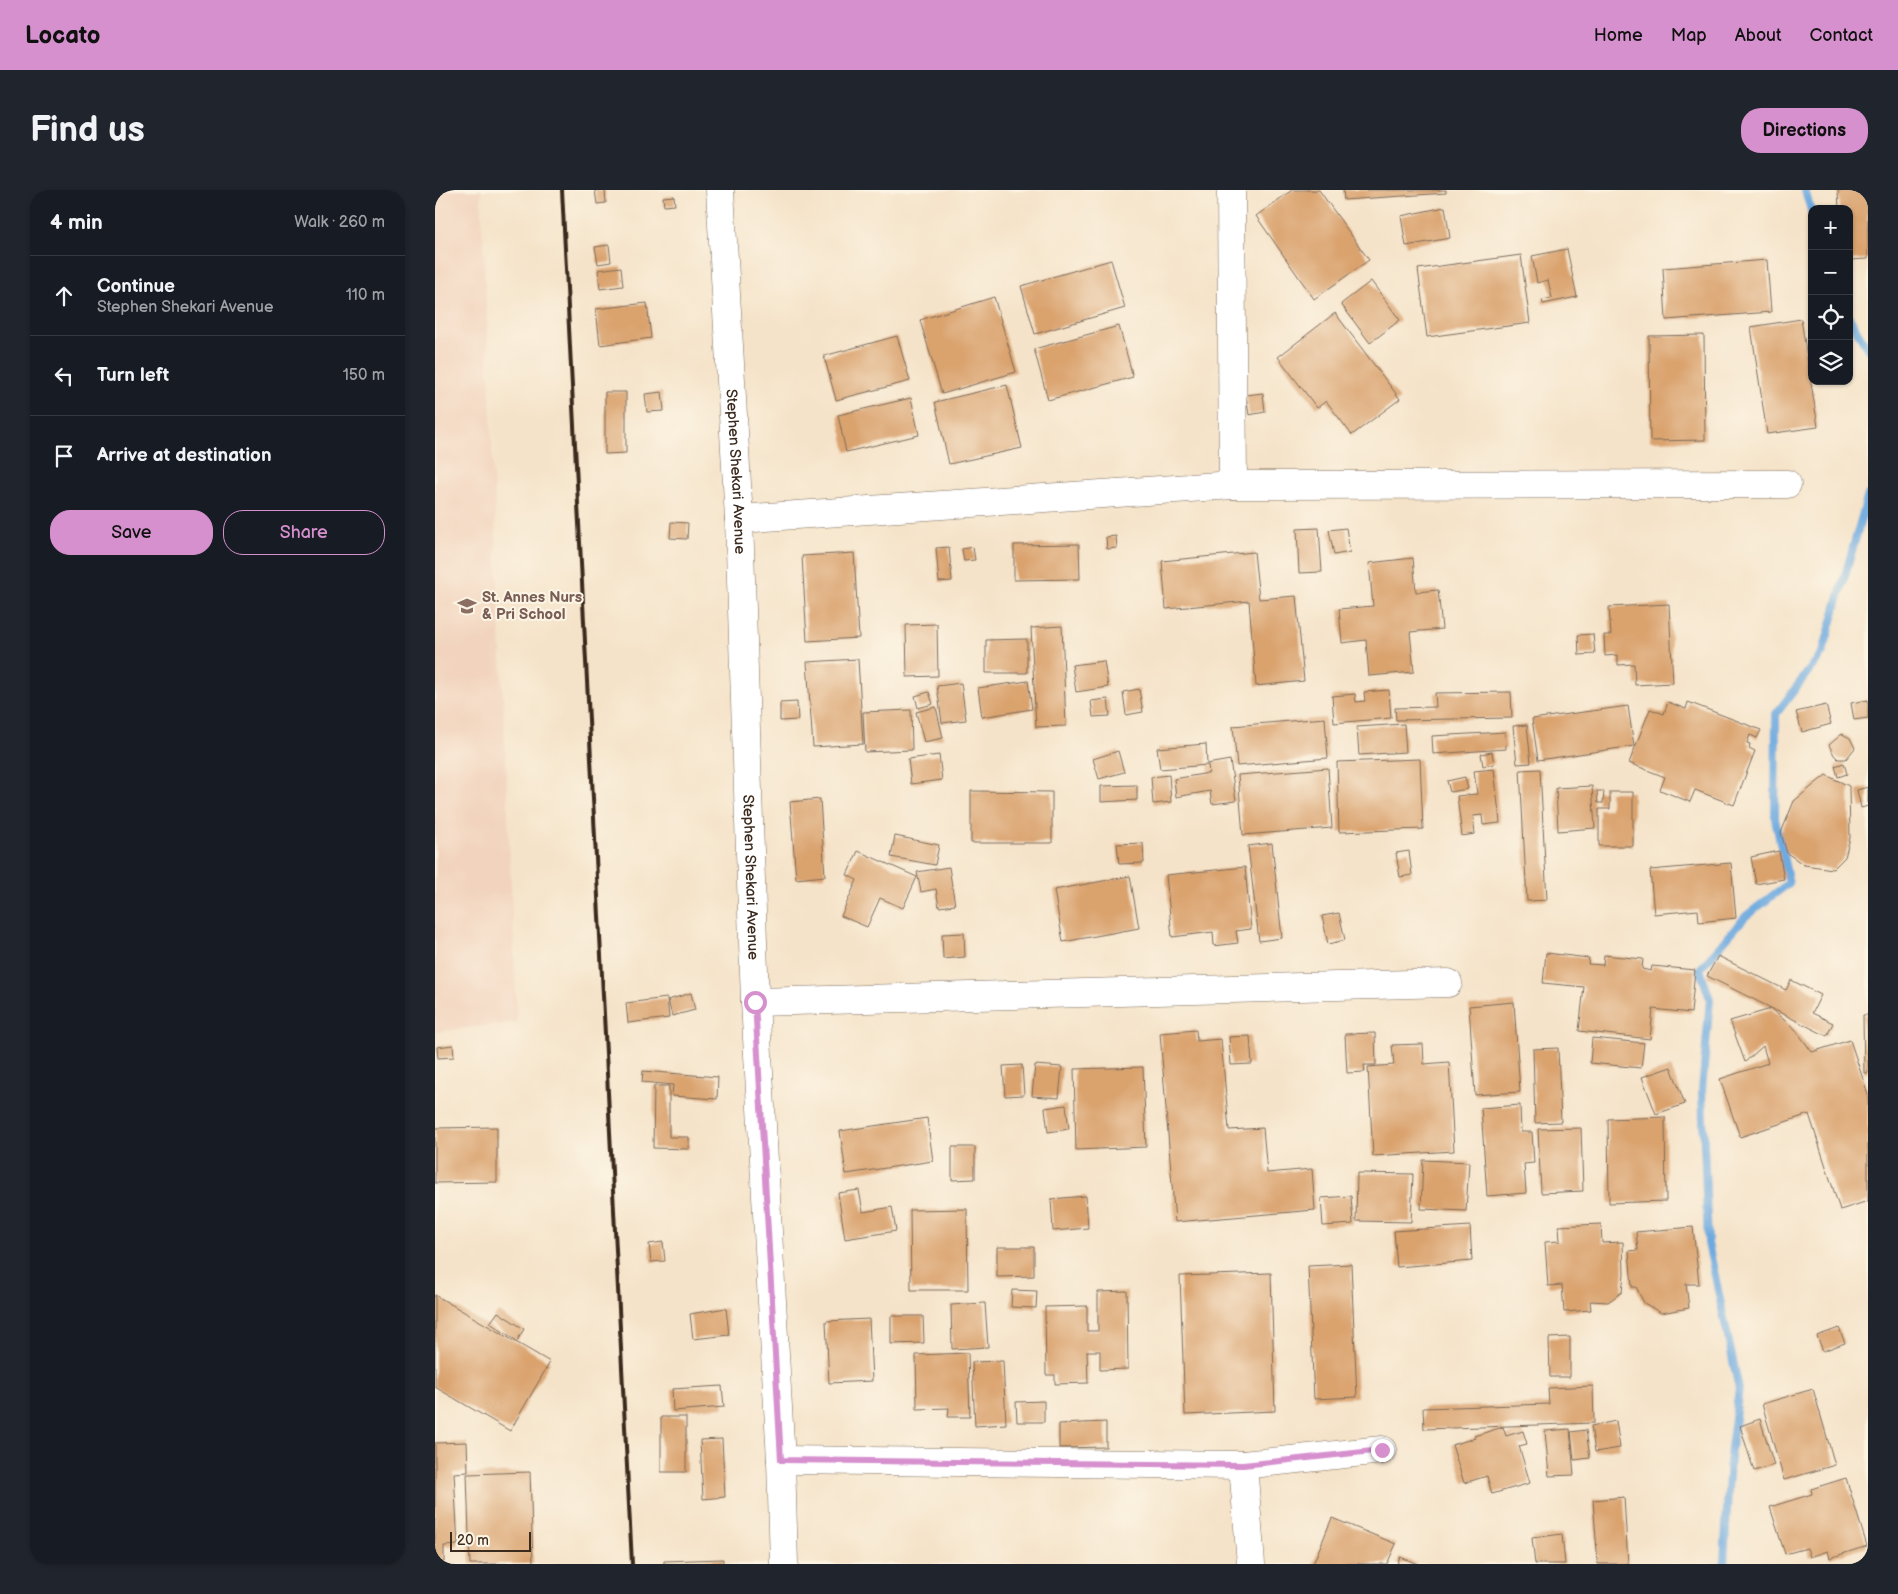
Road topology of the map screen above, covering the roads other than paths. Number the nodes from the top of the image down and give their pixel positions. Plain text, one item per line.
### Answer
1 (720, 190) edge
2 (1231, 190) edge
3 (1787, 484) dead end
4 (1233, 485) junction
5 (739, 518) junction
6 (1448, 983) dead end
7 (755, 1002) junction
8 (1382, 1450) dead end
9 (781, 1460) junction
10 (1243, 1465) junction
11 (784, 1564) edge
12 (1251, 1564) edge

1 - 5 street, Stephen Shekari Avenue
2 - 4 street
3 - 4 street
4 - 5 street
5 - 7 street, Stephen Shekari Avenue
6 - 7 street
7 - 9 street, Stephen Shekari Avenue
8 - 10 street
9 - 10 street
9 - 11 street, Stephen Shekari Avenue
10 - 12 street

